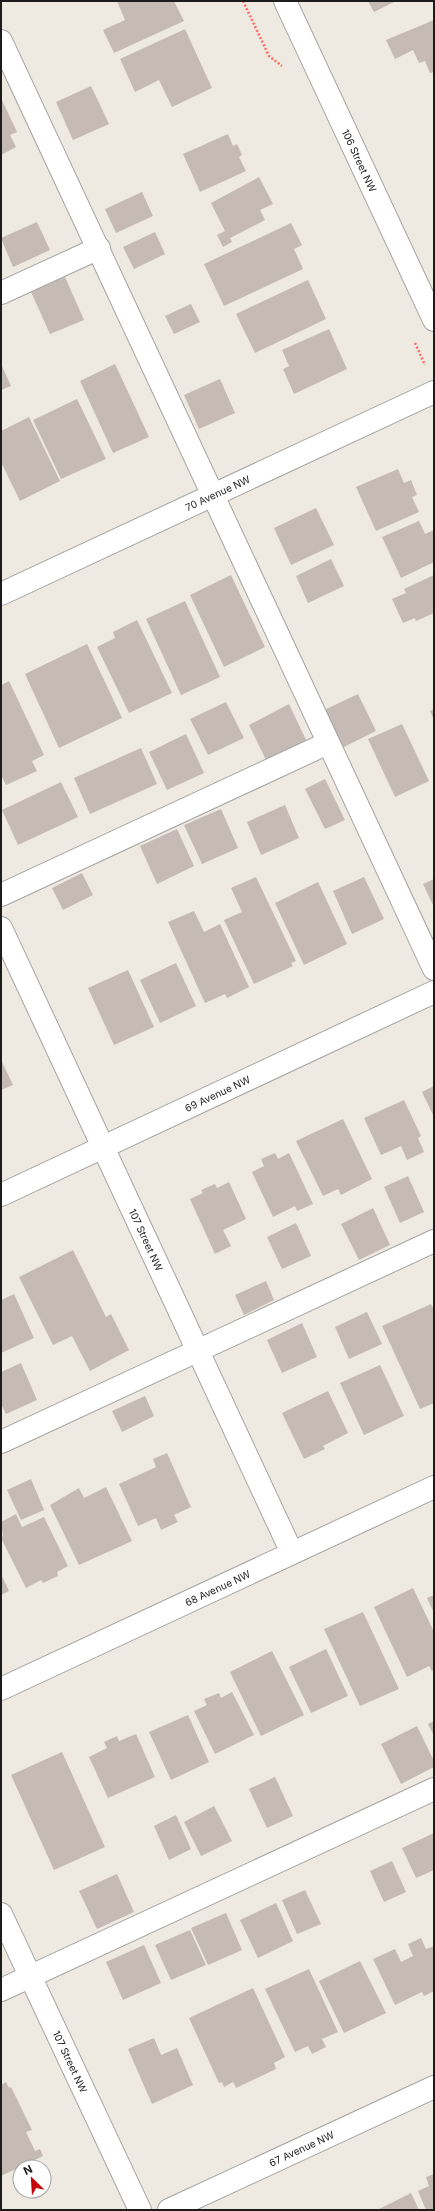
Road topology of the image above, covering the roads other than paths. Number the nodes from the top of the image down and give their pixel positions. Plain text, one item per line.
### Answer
1 (285, 1) edge
2 (1, 42) edge
3 (99, 248) junction
4 (1, 293) edge
5 (434, 320) edge
6 (434, 392) edge
7 (214, 495) junction
8 (1, 594) edge
9 (328, 743) junction
10 (1, 895) edge
11 (1, 928) edge
12 (434, 969) edge
13 (434, 992) edge
14 (103, 1147) junction
15 (1, 1195) edge
16 (434, 1241) edge
17 (199, 1350) junction
18 (1, 1442) edge
19 (434, 1487) edge
20 (292, 1553) junction
21 (1, 1689) edge
22 (434, 1789) edge
23 (1, 1914) edge
24 (30, 1976) junction
25 (1, 1990) edge
26 (434, 2087) edge
27 (140, 2210) edge
28 (169, 2210) edge

1 - 5 street, 106 Street NW
2 - 3 street
3 - 4 street
3 - 7 street
6 - 7 street, 70 Avenue NW
7 - 8 street, 70 Avenue NW
7 - 9 street
9 - 10 street
9 - 12 street
11 - 14 street, 107 Street NW
13 - 14 street, 69 Avenue NW
14 - 15 street, 69 Avenue NW
14 - 17 street, 107 Street NW
16 - 17 street
17 - 18 street
17 - 20 street, 107 Street NW
19 - 20 street, 68 Avenue NW
20 - 21 street, 68 Avenue NW
22 - 24 street
23 - 24 street, 107 Street NW
24 - 25 street
24 - 27 street, 107 Street NW
26 - 28 street, 67 Avenue NW

